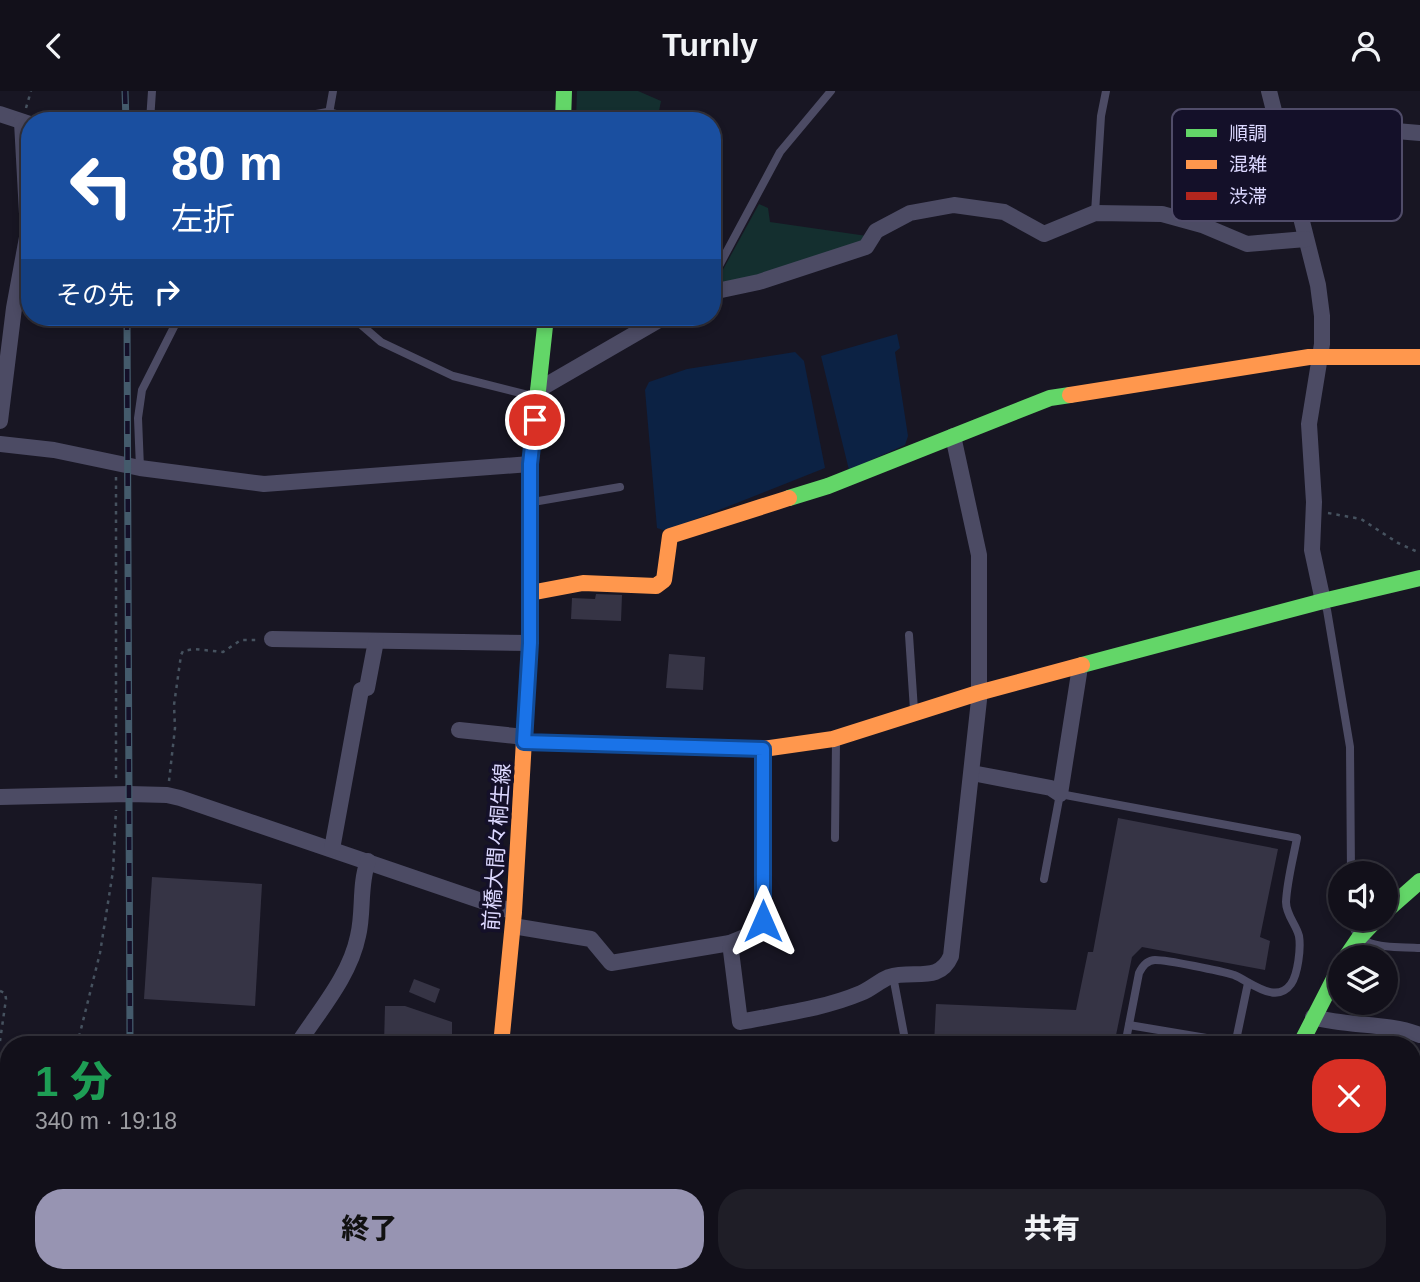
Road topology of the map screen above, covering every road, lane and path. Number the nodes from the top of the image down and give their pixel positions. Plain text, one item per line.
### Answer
1 (152, 91) edge
2 (333, 91) edge
3 (564, 91) edge
4 (831, 91) edge
5 (1106, 91) edge
6 (1269, 91) edge
7 (1274, 109) edge
8 (151, 112) edge
9 (329, 112) edge
10 (563, 112) edge
11 (0, 114) edge
12 (21, 121) edge
13 (1402, 131) edge
14 (1420, 133) edge
15 (1095, 213) junction
16 (1172, 217) edge
17 (1187, 221) edge
18 (1302, 221) edge
19 (1306, 239) junction
20 (21, 256) edge
21 (721, 262) edge
22 (721, 290) edge
23 (7, 305) edge
24 (174, 326) edge
25 (362, 326) edge
26 (545, 326) edge
27 (649, 326) edge
28 (1321, 357) junction
29 (1420, 357) edge
30 (538, 394) junction
31 (0, 421) edge
32 (953, 436) junction
33 (0, 444) edge
34 (116, 464) junction
35 (530, 464) junction
36 (139, 468) junction
37 (620, 487) dead end
38 (530, 503) junction
39 (1314, 512) junction
40 (1420, 553) edge
41 (1420, 578) edge
42 (530, 593) junction
43 (1323, 601) junction
44 (909, 635) dead end
45 (272, 639) joint
46 (376, 641) junction
47 (530, 643) junction
48 (1080, 667) junction
49 (978, 693) junction
50 (914, 713) junction
51 (459, 730) dead end
52 (836, 738) junction
53 (524, 739) junction
54 (763, 749) junction
55 (972, 773) junction
56 (1060, 794) junction
57 (116, 795) junction
58 (167, 795) junction
59 (0, 797) edge
60 (835, 838) dead end
61 (332, 849) junction
62 (368, 861) junction
63 (1351, 861) edge
64 (1044, 879) dead end
65 (1420, 881) edge
66 (1398, 900) edge
67 (514, 919) junction
68 (1355, 931) edge
69 (1366, 931) edge
70 (1359, 938) junction
71 (730, 943) junction
72 (1354, 945) edge
73 (1420, 948) edge
74 (893, 976) junction
75 (1248, 983) junction
76 (1328, 989) edge
77 (0, 991) edge
78 (1313, 1017) junction
79 (1129, 1025) junction
80 (1420, 1035) edge
81 (1, 1036) edge
82 (80, 1036) edge
83 (303, 1036) edge
84 (502, 1036) edge
85 (904, 1036) edge
86 (1127, 1036) edge
87 (1191, 1036) edge
88 (1238, 1036) edge
89 (1304, 1036) edge

1 - 8 lane
2 - 9 lane
3 - 10 street
4 - 21 lane
5 - 15 lane
6 - 7 street
11 - 12 street
13 - 14 street
15 - 16 street
15 - 22 street
17 - 19 street
18 - 19 street
19 - 28 street
20 - 23 street
23 - 31 street
24 - 36 lane
25 - 30 lane
26 - 30 street, 前橋大間々桐生線
27 - 30 street
28 - 29 street
28 - 32 street
28 - 39 street
30 - 35 street, 前橋大間々桐生線
32 - 42 street
32 - 49 street
33 - 34 street
34 - 36 street
34 - 57 path
35 - 36 street
35 - 38 street, 前橋大間々桐生線
37 - 38 lane
38 - 42 street, 前橋大間々桐生線
39 - 40 path
39 - 43 street
41 - 43 street
42 - 47 street, 前橋大間々桐生線
43 - 48 street
43 - 63 lane
44 - 50 lane
45 - 46 street
45 - 58 path
46 - 47 street
46 - 61 street
47 - 53 street, 前橋大間々桐生線
48 - 49 street
48 - 56 street
49 - 50 street
49 - 55 street
50 - 52 street
51 - 53 street
52 - 54 street
52 - 60 lane
53 - 54 street
53 - 67 street, 前橋大間々桐生線
54 - 71 street
55 - 56 street
55 - 74 street
56 - 64 lane
56 - 75 lane
57 - 58 street
57 - 59 street
57 - 82 path
58 - 61 street
61 - 62 street
62 - 67 street
62 - 83 street
65 - 66 street
67 - 71 street
67 - 84 street, 前橋大間々桐生線
68 - 70 lane
69 - 70 street
70 - 72 street
70 - 73 lane
71 - 74 street
74 - 85 lane
75 - 79 lane
75 - 88 lane
76 - 78 street
77 - 81 path
78 - 80 street
78 - 89 street
79 - 86 lane
79 - 87 lane

